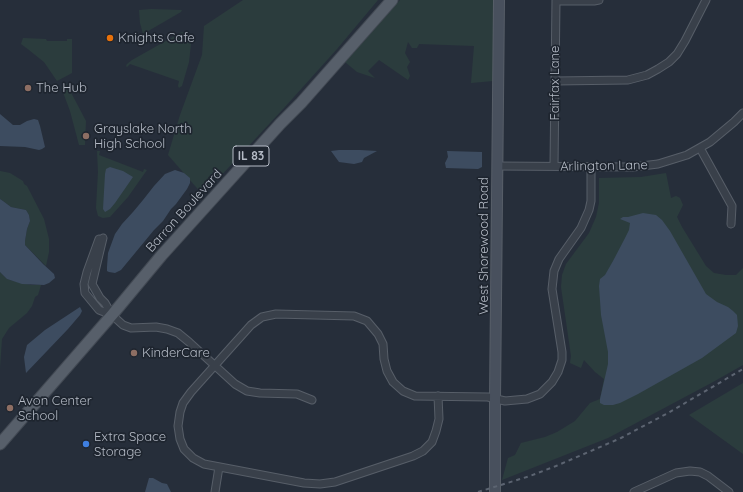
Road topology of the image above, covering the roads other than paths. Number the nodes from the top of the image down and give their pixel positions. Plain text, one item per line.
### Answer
1 (392, 0) edge
2 (498, 0) edge
3 (599, 0) edge
4 (706, 0) edge
5 (556, 1) edge
6 (555, 80) junction
7 (743, 112) edge
8 (700, 148) junction
9 (497, 166) junction
10 (554, 166) junction
11 (591, 167) junction
12 (731, 224) dead end
13 (102, 237) dead end
14 (112, 315) junction
15 (215, 366) junction
16 (438, 396) junction
17 (495, 399) junction
18 (312, 400) dead end
19 (0, 444) edge
20 (220, 467) junction
21 (215, 492) edge
22 (495, 492) edge
23 (634, 492) edge
24 (729, 492) edge

1 - 14 main road, Barron Boulevard / IL 83
2 - 9 main road, West Shorewood Road
3 - 5 street
4 - 6 street
5 - 6 street, Fairfax Lane
6 - 10 street, Fairfax Lane
7 - 8 street, Arlington Lane
8 - 11 street, Arlington Lane
8 - 12 street
9 - 10 street, Arlington Lane
9 - 17 main road, West Shorewood Road
10 - 11 street, Arlington Lane
11 - 17 street
13 - 14 street
14 - 15 street
14 - 19 main road, Barron Boulevard / IL 83
15 - 16 street
15 - 18 street
15 - 20 street
16 - 17 street
16 - 20 street
17 - 22 main road, West Shorewood Road
20 - 21 street
23 - 24 street

